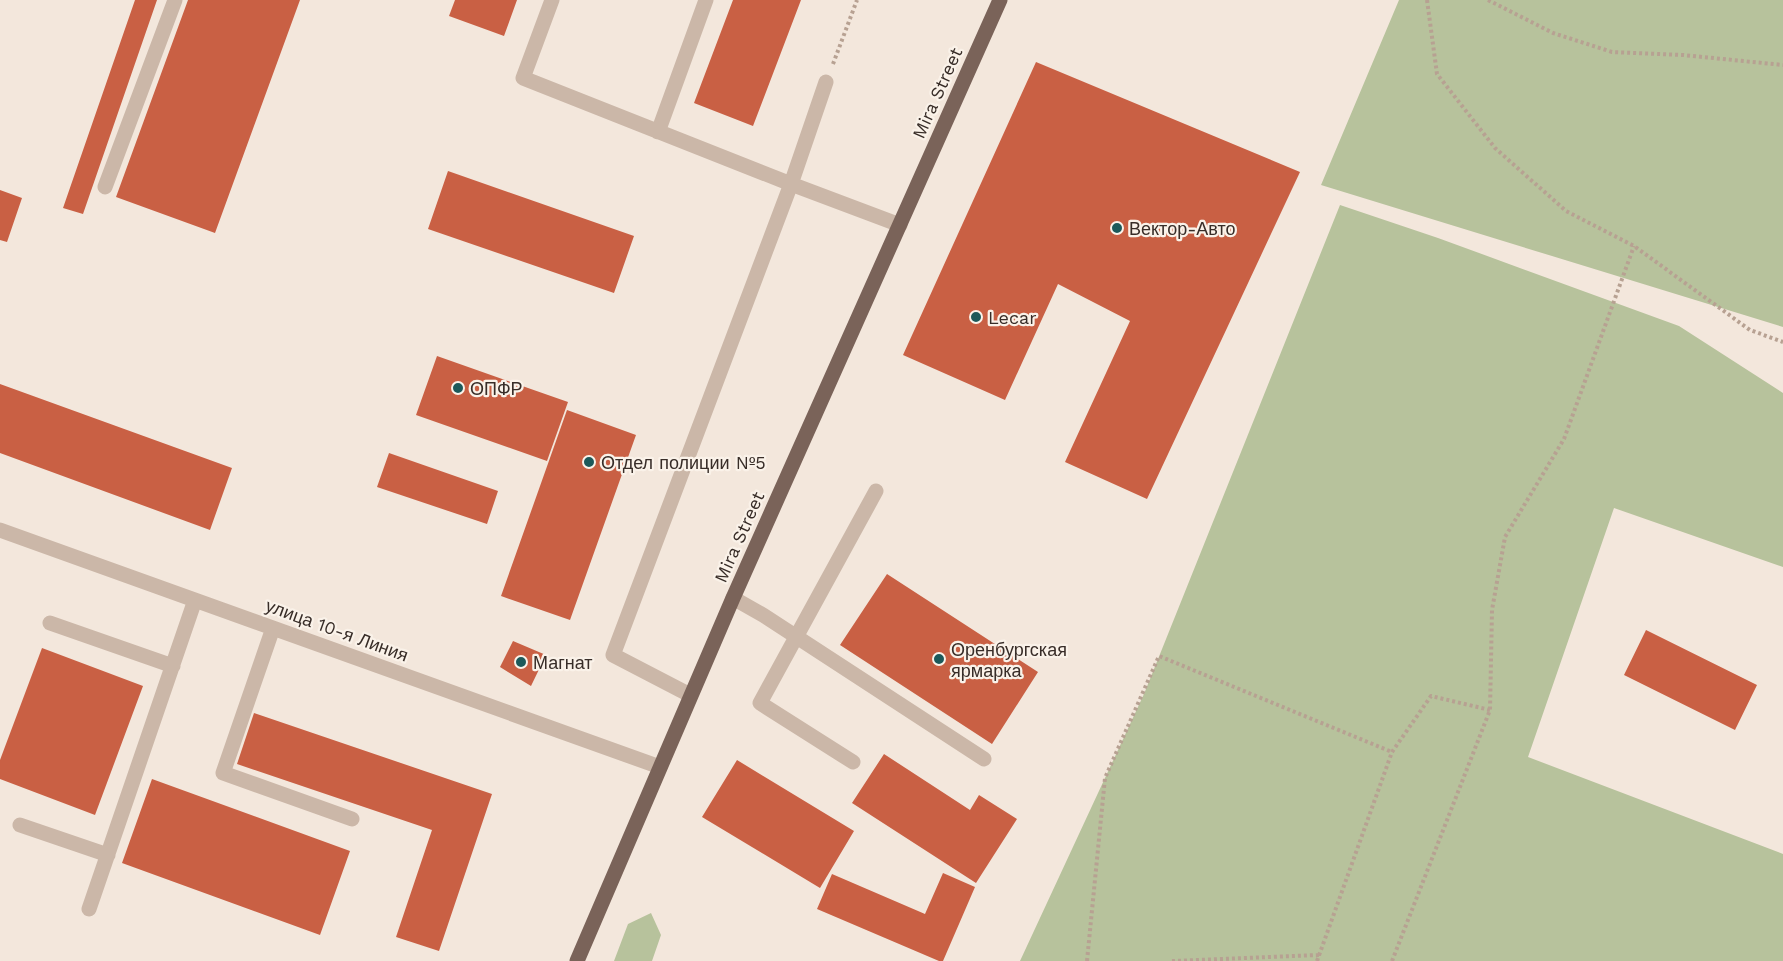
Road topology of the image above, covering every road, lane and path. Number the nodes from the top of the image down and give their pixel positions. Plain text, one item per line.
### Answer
1 (175, 0) edge
2 (552, 0) edge
3 (706, 0) edge
4 (857, 0) edge
5 (1000, 0) edge
6 (1427, 0) edge
7 (1488, 0) edge
8 (1783, 65) edge
9 (826, 82) joint
10 (658, 132) junction
11 (791, 184) junction
12 (105, 187) dead end
13 (900, 225) junction
14 (1634, 246) junction
15 (1783, 342) edge
16 (876, 491) dead end
17 (0, 530) edge
18 (733, 598) junction
19 (195, 600) junction
20 (50, 623) dead end
21 (273, 628) junction
22 (797, 637) junction
23 (173, 666) junction
24 (690, 696) junction
25 (1490, 710) junction
26 (1392, 752) junction
27 (984, 759) dead end
28 (853, 762) dead end
29 (660, 767) junction
30 (352, 819) dead end
31 (20, 825) dead end
32 (108, 855) junction
33 (89, 909) dead end
34 (1319, 955) junction
35 (577, 961) edge
36 (1087, 961) edge
37 (1172, 961) edge
38 (1317, 961) edge
39 (1392, 961) edge

1 - 12 street
2 - 10 street
3 - 10 street
4 - 9 path
5 - 13 main road, Mira Street
6 - 14 path
7 - 8 path
9 - 11 street
10 - 11 street
11 - 13 street
11 - 24 street
13 - 18 main road, Mira Street
14 - 15 path
14 - 25 path
16 - 22 street
17 - 19 street, улица 10-я Линия
18 - 22 street
18 - 24 main road, Mira Street
19 - 21 street, улица 10-я Линия
19 - 23 street
20 - 23 street
21 - 29 street, улица 10-я Линия
21 - 30 street
22 - 27 street
22 - 28 street
23 - 32 street
24 - 29 main road, Mira Street
25 - 26 path
25 - 39 path
26 - 34 path
26 - 36 path
29 - 35 main road, Mira Street
31 - 32 street
32 - 33 street
34 - 37 path
34 - 38 path

